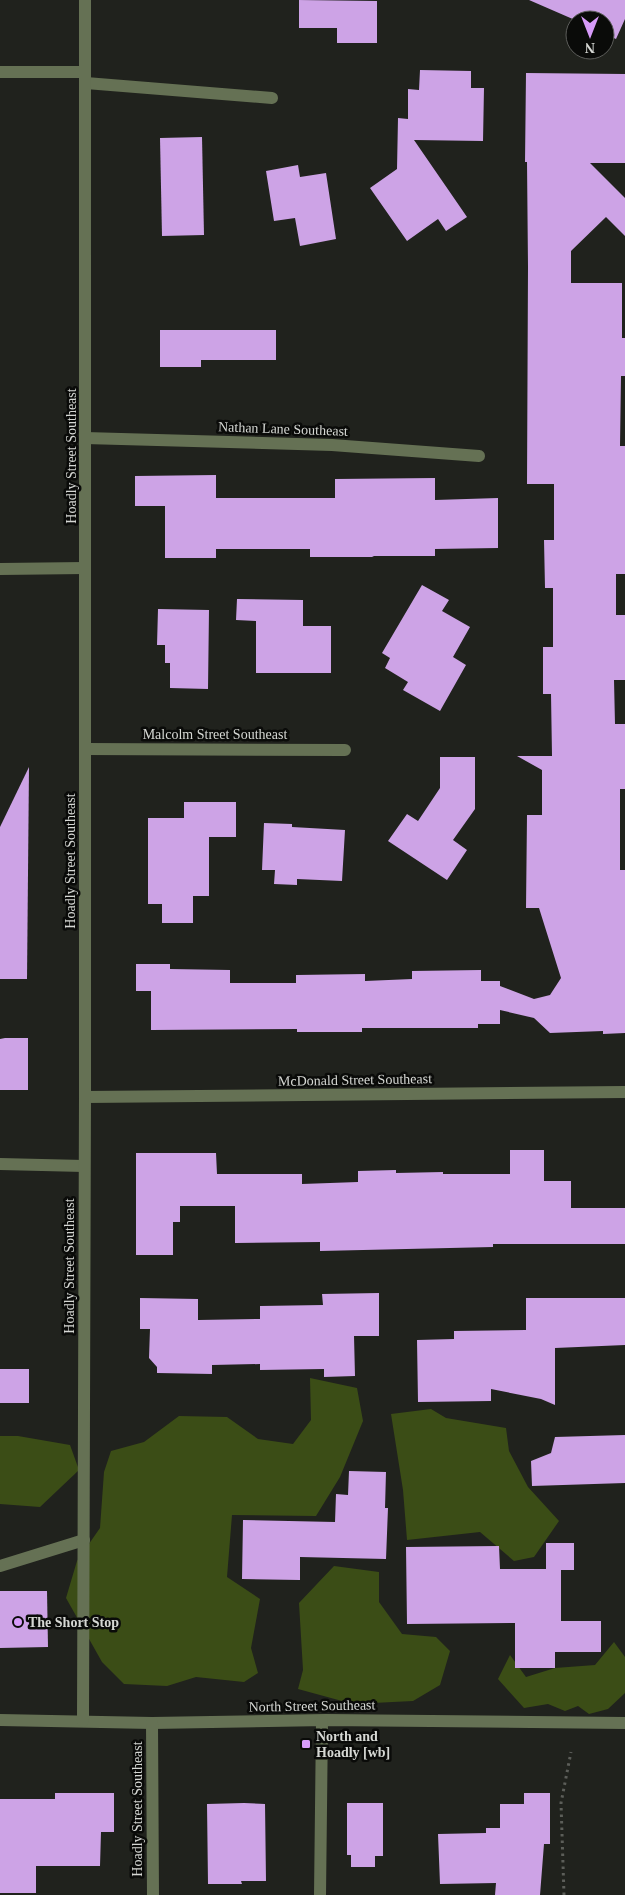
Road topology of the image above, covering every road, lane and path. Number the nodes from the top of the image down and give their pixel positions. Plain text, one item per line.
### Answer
1 (85, 0) edge
2 (0, 72) edge
3 (86, 78) junction
4 (272, 98) dead end
5 (86, 438) junction
6 (479, 456) dead end
7 (86, 568) junction
8 (0, 569) edge
9 (86, 748) junction
10 (345, 750) dead end
11 (625, 1092) edge
12 (86, 1097) junction
13 (0, 1164) edge
14 (84, 1166) junction
15 (84, 1540) junction
16 (0, 1566) edge
17 (0, 1720) edge
18 (83, 1721) junction
19 (322, 1721) junction
20 (152, 1723) junction
21 (625, 1723) edge
22 (570, 1752) dead end
23 (152, 1895) edge
24 (320, 1895) edge
25 (564, 1895) edge

1 - 3 street, Hoadly Street Southeast
2 - 3 street
3 - 4 street
3 - 5 street, Hoadly Street Southeast
5 - 6 street, Nathan Lane Southeast
5 - 7 street, Hoadly Street Southeast
7 - 8 street
7 - 9 street, Hoadly Street Southeast
9 - 10 street, Malcolm Street Southeast
9 - 12 street, Hoadly Street Southeast
11 - 12 street, McDonald Street Southeast
12 - 14 street, Hoadly Street Southeast
13 - 14 street
14 - 15 street, Hoadly Street Southeast
15 - 16 street
15 - 18 street, Hoadly Street Southeast
17 - 18 street, North Street Southeast
18 - 20 street, North Street Southeast
19 - 20 street, North Street Southeast
19 - 21 street, North Street Southeast
19 - 24 street
20 - 23 street, Hoadly Street Southeast
22 - 25 path

